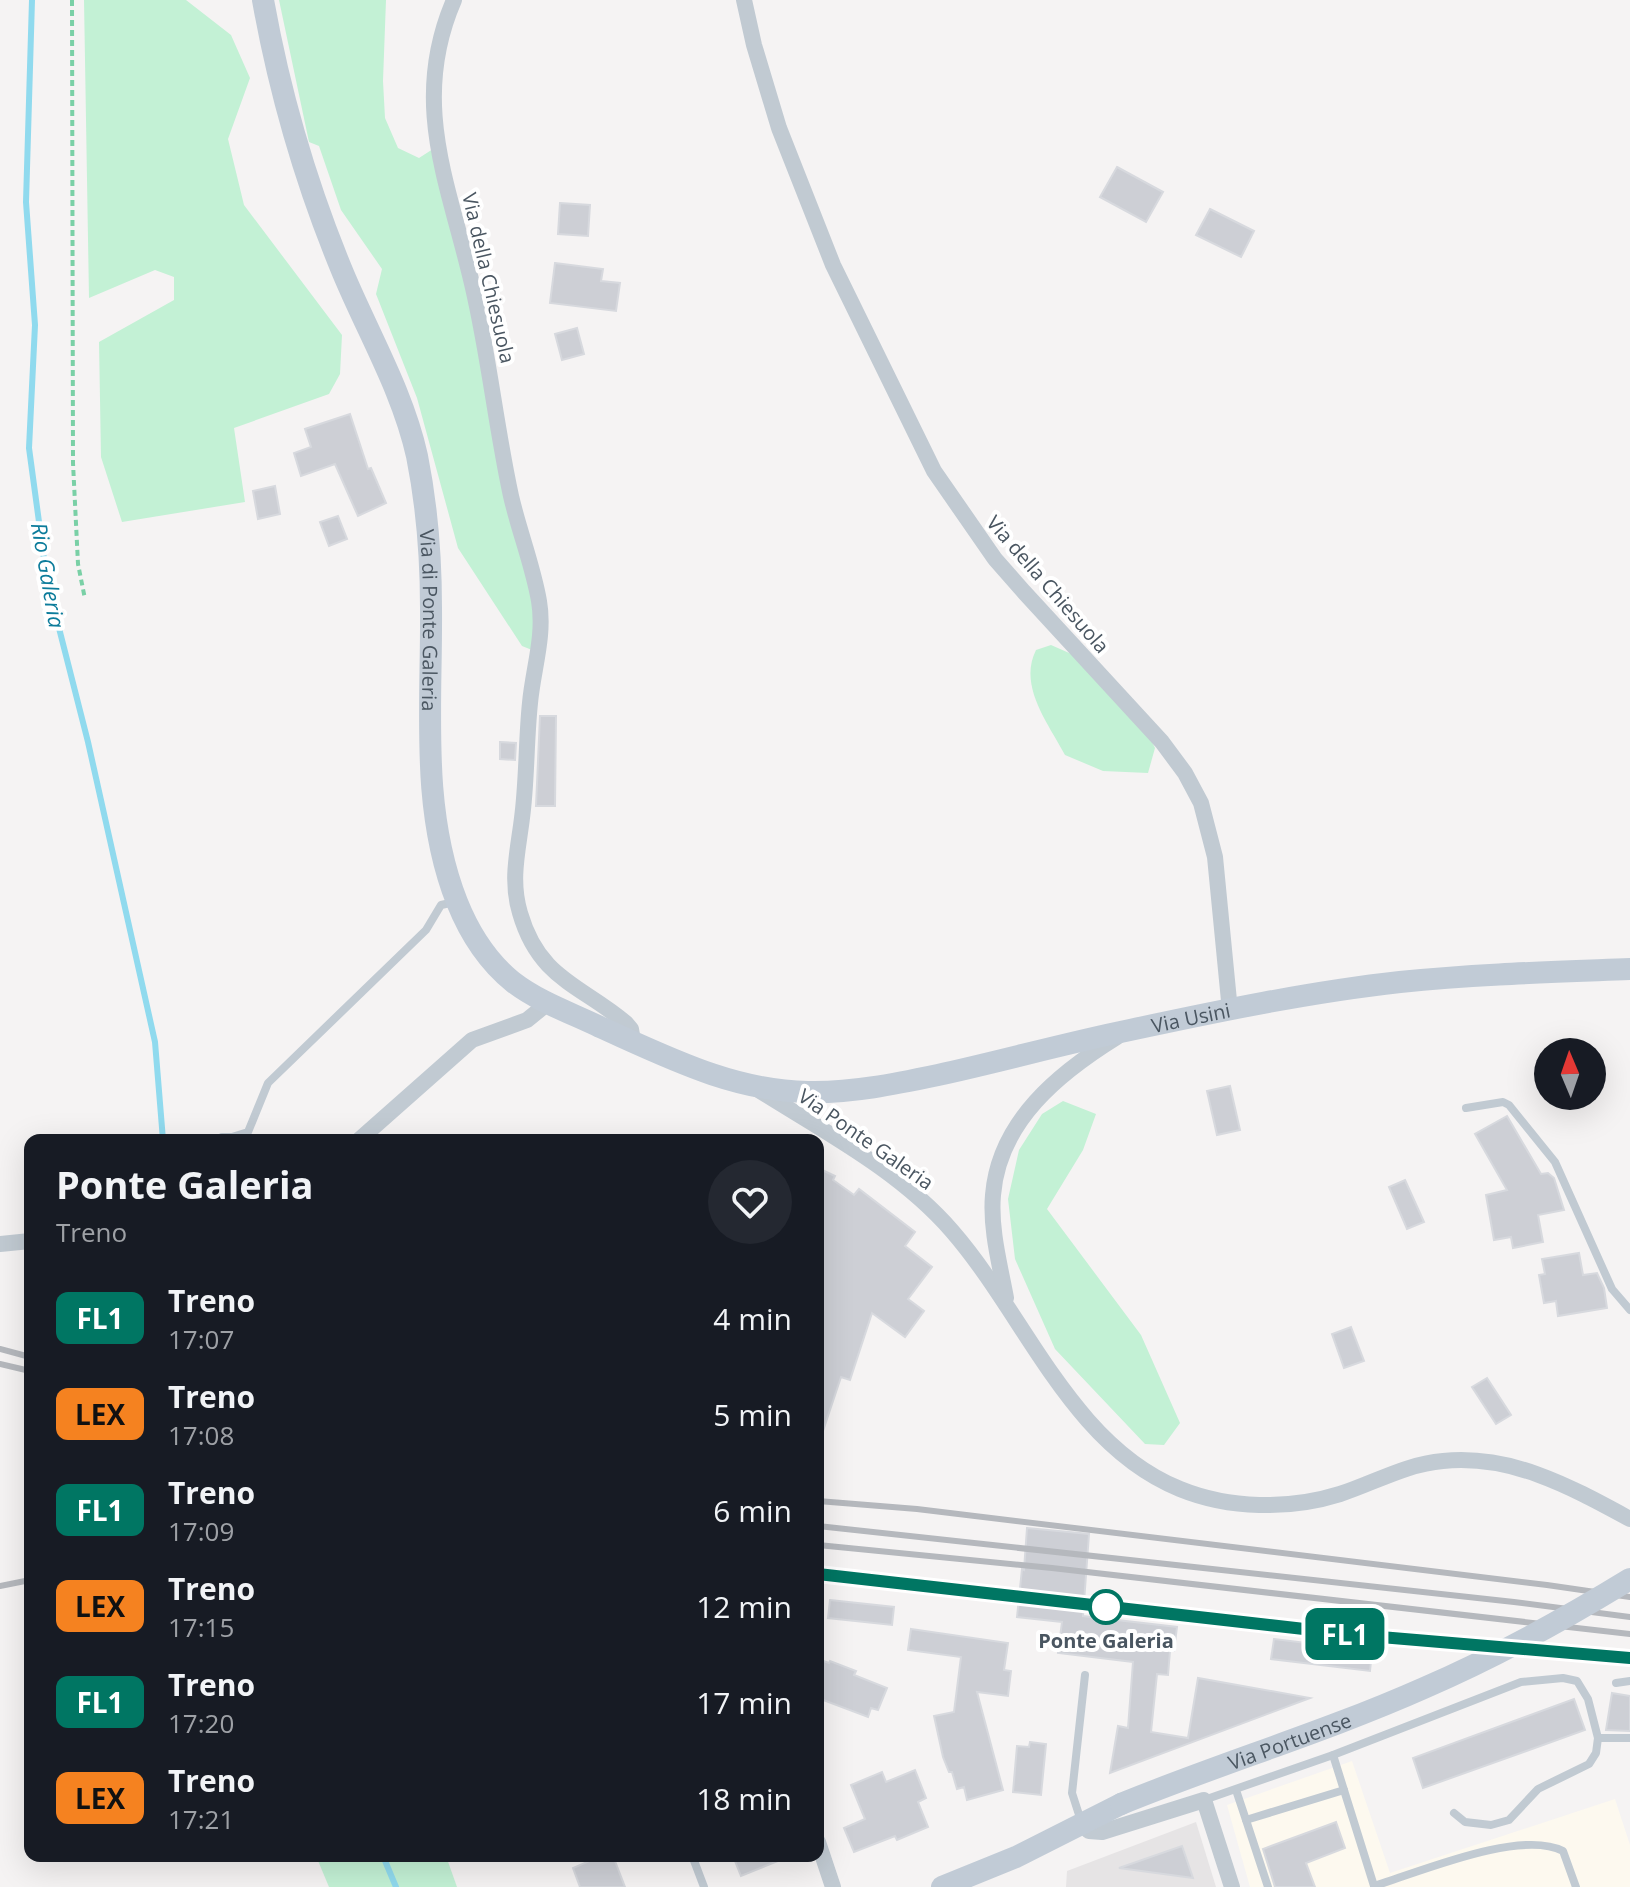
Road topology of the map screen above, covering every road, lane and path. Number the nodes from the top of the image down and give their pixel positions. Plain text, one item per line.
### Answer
1 (72, 0) edge
2 (263, 0) edge
3 (454, 0) edge
4 (744, 0) edge
5 (85, 599) dead end
6 (457, 902) junction
7 (1630, 969) edge
8 (548, 1003) junction
9 (1230, 1011) junction
10 (1128, 1030) junction
11 (633, 1041) junction
12 (755, 1088) junction
13 (1466, 1108) dead end
14 (238, 1134) edge
15 (366, 1134) edge
16 (24, 1242) edge
17 (0, 1244) edge
18 (1007, 1304) junction
19 (1630, 1310) edge
20 (1630, 1519) edge
21 (1630, 1579) edge
22 (1085, 1675) dead end
23 (1630, 1681) edge
24 (1616, 1683) dead end
25 (1598, 1738) junction
26 (1630, 1738) edge
27 (1333, 1755) junction
28 (1236, 1790) junction
29 (1344, 1790) junction
30 (1204, 1800) junction
31 (1454, 1813) dead end
32 (1246, 1820) junction
33 (1082, 1824) junction
34 (824, 1860) edge
35 (695, 1862) edge
36 (1373, 1886) edge
37 (704, 1887) edge
38 (833, 1887) edge
39 (942, 1887) edge
40 (1232, 1887) edge
41 (1268, 1887) edge
42 (1576, 1887) edge

1 - 5 path
2 - 6 main road, Via di Ponte Galeria
3 - 11 street, Via della Chiesuola
4 - 9 street, Via della Chiesuola
6 - 8 main road, Via di Ponte Galeria
6 - 14 lane
7 - 9 main road, Via Usini
8 - 11 main road, Via di Ponte Galeria
8 - 15 street
9 - 10 main road, Via Usini
10 - 12 main road, Via Usini
10 - 18 street, Via Ponte Galeria
11 - 12 main road, Via di Ponte Galeria
12 - 18 street, Via Ponte Galeria
13 - 19 lane
16 - 17 street
18 - 20 street, Via Ponte Galeria
21 - 33 main road, Via Portuense, bridge
22 - 33 lane
23 - 24 lane
25 - 26 lane
25 - 27 lane
25 - 31 lane
27 - 28 lane
27 - 29 lane
28 - 30 lane
28 - 32 lane
29 - 32 lane
29 - 36 lane
30 - 33 street
30 - 40 street
32 - 41 lane
33 - 39 main road, Via Portuense
34 - 38 street
35 - 37 lane
36 - 42 lane

